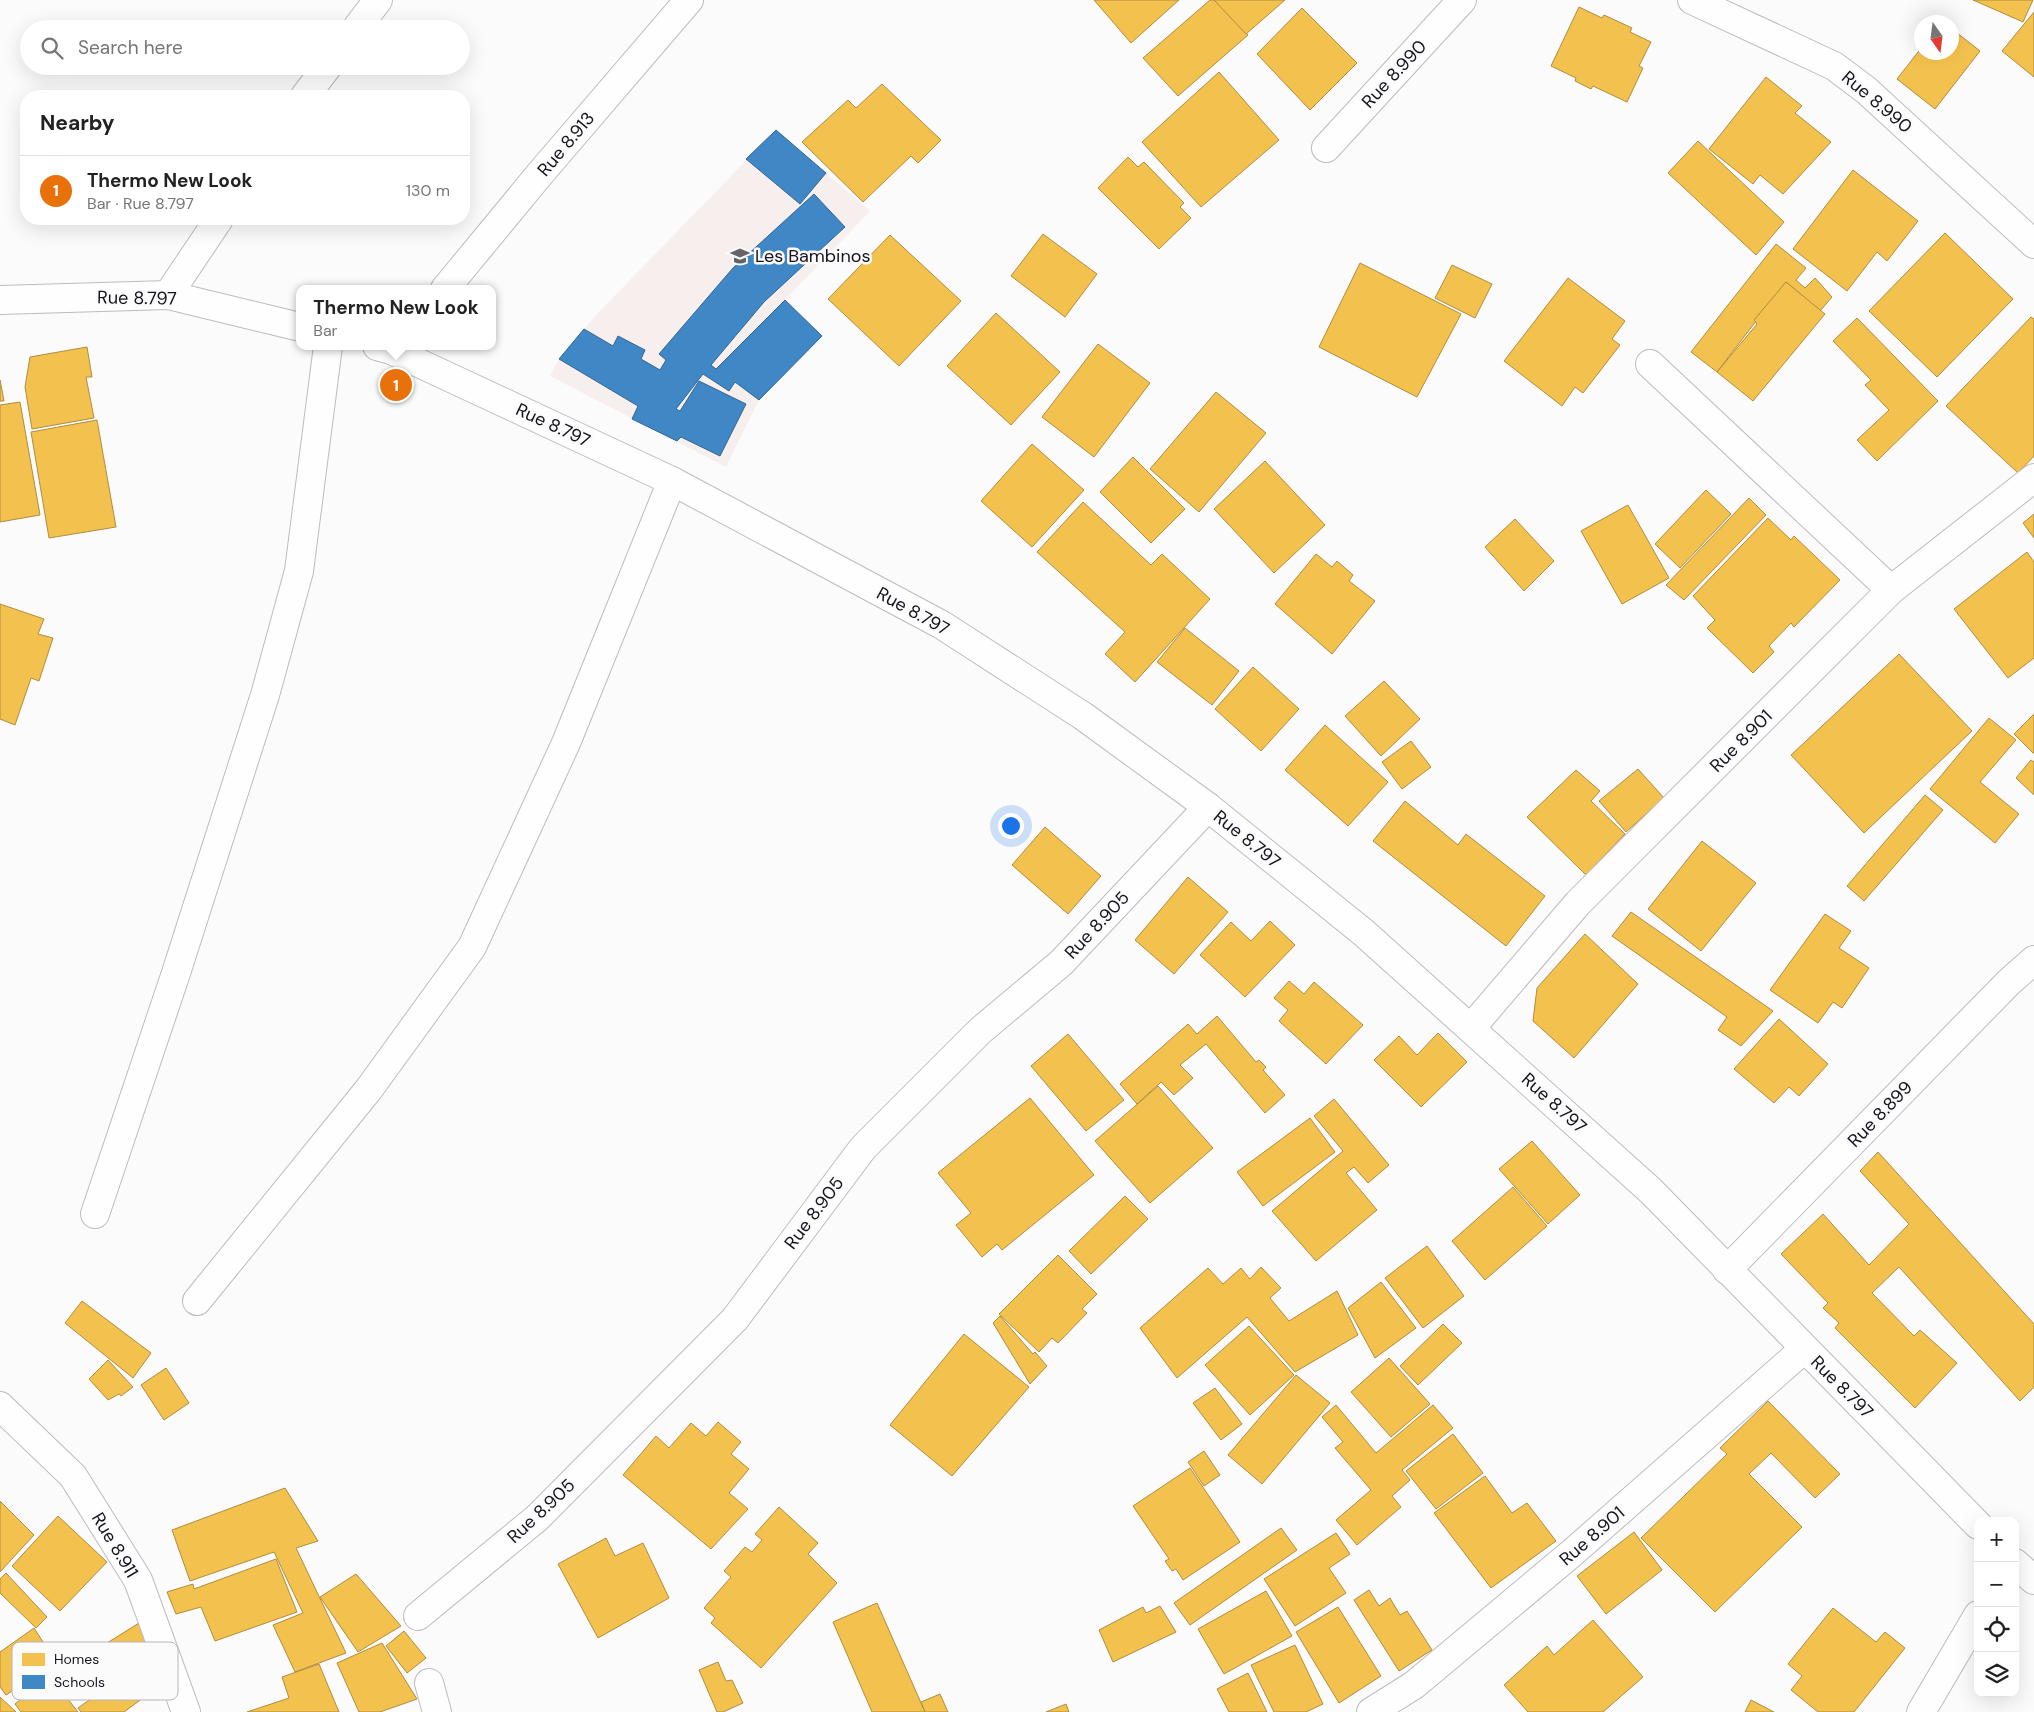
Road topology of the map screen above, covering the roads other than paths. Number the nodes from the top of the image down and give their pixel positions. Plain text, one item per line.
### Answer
1 (378, 0) edge
2 (689, 0) edge
3 (1462, 0) edge
4 (1692, 0) edge
5 (363, 20) edge
6 (321, 75) edge
7 (310, 90) edge
8 (1326, 148) dead end
9 (215, 225) edge
10 (2034, 244) edge
11 (448, 285) edge
12 (168, 295) junction
13 (0, 300) edge
14 (296, 326) edge
15 (327, 350) edge
16 (393, 350) edge
17 (1650, 364) dead end
18 (2034, 478) edge
19 (672, 480) junction
20 (1891, 590) junction
21 (1208, 807) junction
22 (2034, 960) edge
23 (1471, 1028) junction
24 (95, 1214) dead end
25 (1727, 1270) junction
26 (197, 1301) dead end
27 (1804, 1349) junction
28 (0, 1406) edge
29 (1974, 1521) edge
30 (2019, 1567) edge
31 (2034, 1580) edge
32 (418, 1616) dead end
33 (1974, 1623) edge
34 (161, 1642) edge
35 (428, 1683) dead end
36 (178, 1690) edge
37 (186, 1712) edge
38 (437, 1712) edge
39 (1371, 1712) edge
40 (1921, 1712) edge

1 - 5 street
2 - 11 street, Rue 8.913
3 - 8 street, Rue 8.990
4 - 10 street, Rue 8.990
6 - 7 street
9 - 12 street
12 - 13 street, Rue 8.797
12 - 14 street, Rue 8.797
15 - 24 street
16 - 19 street, Rue 8.797
17 - 20 street
18 - 20 street, Rue 8.901
19 - 21 street, Rue 8.797
19 - 26 street
20 - 23 street, Rue 8.901
21 - 23 street, Rue 8.797
21 - 32 street, Rue 8.905
22 - 25 street, Rue 8.899
23 - 25 street, Rue 8.797
25 - 27 street, Rue 8.797
27 - 29 street, Rue 8.797
27 - 39 street, Rue 8.901
28 - 34 street, Rue 8.911
30 - 31 street
33 - 40 street
35 - 38 street
36 - 37 street, Rue 8.911

